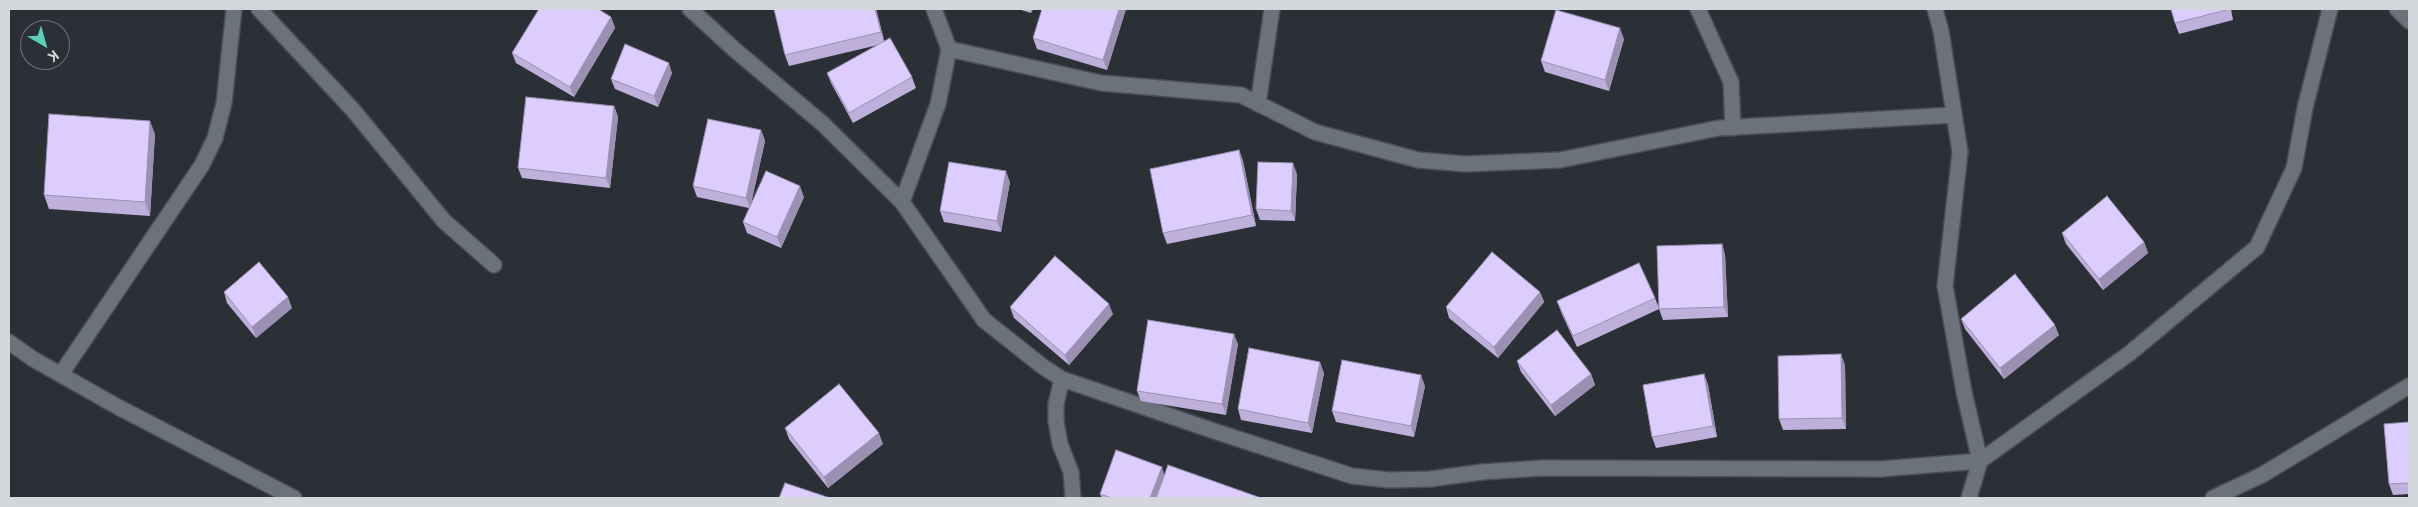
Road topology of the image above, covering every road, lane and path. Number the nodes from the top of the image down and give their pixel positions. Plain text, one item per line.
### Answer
1 (234, 9) edge
2 (259, 9) edge
3 (690, 9) edge
4 (934, 9) edge
5 (1272, 9) edge
6 (1698, 9) edge
7 (1935, 9) edge
8 (2330, 9) edge
9 (2397, 9) edge
10 (2409, 21) edge
11 (949, 49) junction
12 (1258, 104) junction
13 (1954, 116) junction
14 (1733, 128) junction
15 (902, 202) junction
16 (494, 265) dead end
17 (9, 342) edge
18 (61, 374) junction
19 (1062, 379) junction
20 (2409, 386) edge
21 (1980, 461) junction
22 (294, 498) edge
23 (1073, 498) edge
24 (1969, 498) edge
25 (2213, 498) edge

1 - 18 street
2 - 16 street
3 - 15 street
4 - 11 street
5 - 12 street
6 - 14 street
7 - 13 street
8 - 21 street
9 - 10 street
11 - 12 street
11 - 15 street
12 - 14 street
13 - 14 street
13 - 21 street
15 - 19 street
17 - 18 street
18 - 22 street
19 - 21 street
19 - 23 street
20 - 25 street
21 - 24 street

